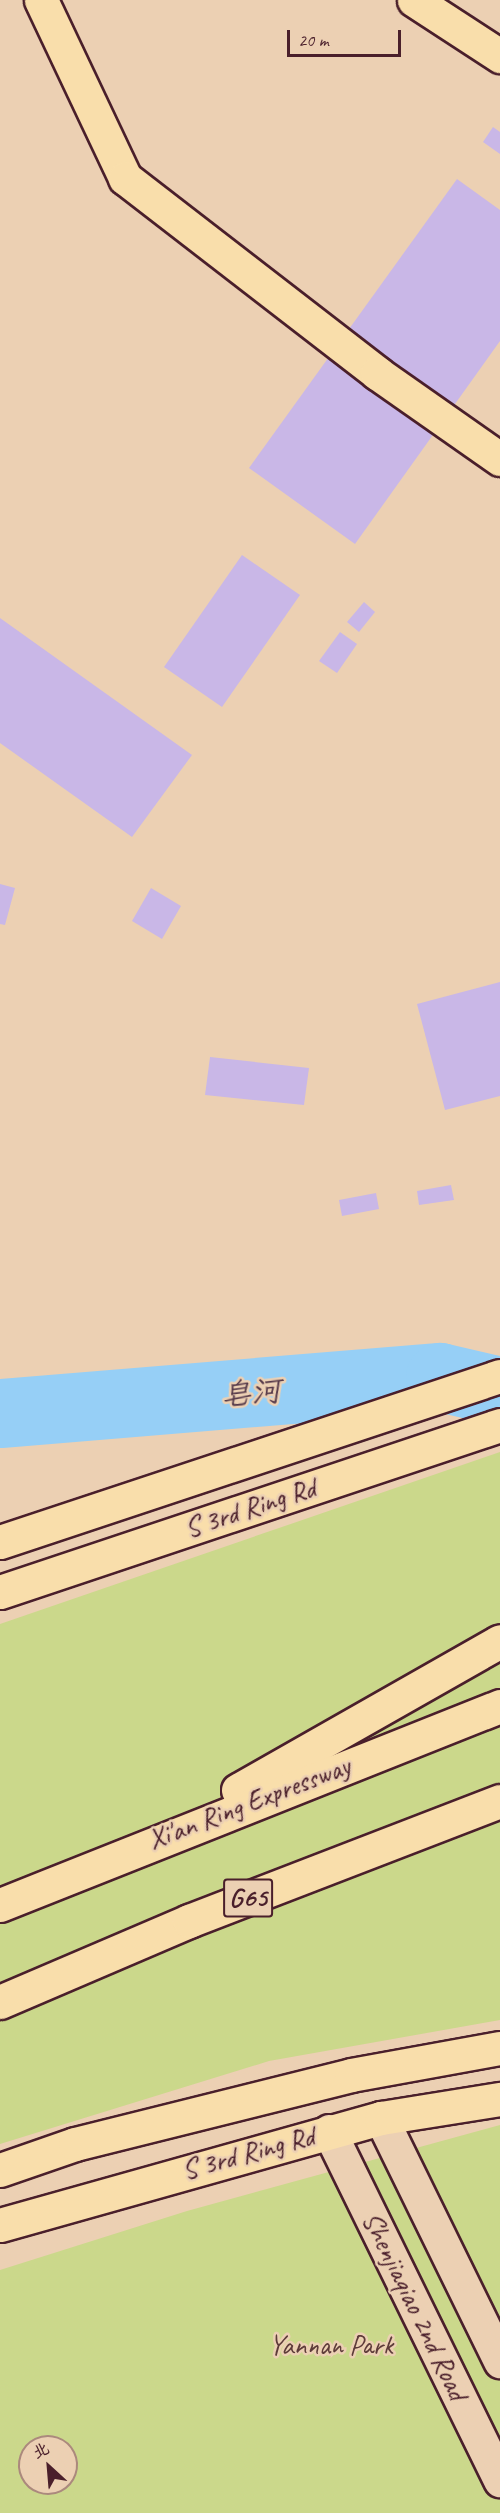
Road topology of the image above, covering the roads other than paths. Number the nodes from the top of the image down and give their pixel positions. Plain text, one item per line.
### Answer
1 (41, 0) edge
2 (414, 0) edge
3 (500, 56) edge
4 (500, 459) edge
5 (500, 1376) edge
6 (500, 1425) edge
7 (0, 1542) edge
8 (0, 1592) edge
9 (500, 1641) edge
10 (500, 1706) edge
11 (500, 1801) edge
12 (139, 1845) junction
13 (0, 1905) edge
14 (0, 2002) edge
15 (500, 2048) edge
16 (500, 2099) edge
17 (381, 2118) junction
18 (329, 2131) junction
19 (0, 2170) edge
20 (0, 2225) edge
21 (500, 2361) edge
22 (500, 2480) edge

1 - 4 main road
2 - 3 main road
5 - 7 main road, S 3rd Ring Rd
6 - 8 main road, S 3rd Ring Rd
9 - 12 main road
10 - 12 main road, Xi'an Ring Expressway
11 - 14 main road, G65
12 - 13 main road, Xi'an Ring Expressway
15 - 19 main road, S 3rd Ring Rd
16 - 17 main road, S 3rd Ring Rd
17 - 18 main road, S 3rd Ring Rd
17 - 21 street, Shenjiaqiao 2nd Road
18 - 20 main road, S 3rd Ring Rd
18 - 22 street, Shenjiaqiao 2nd Road

